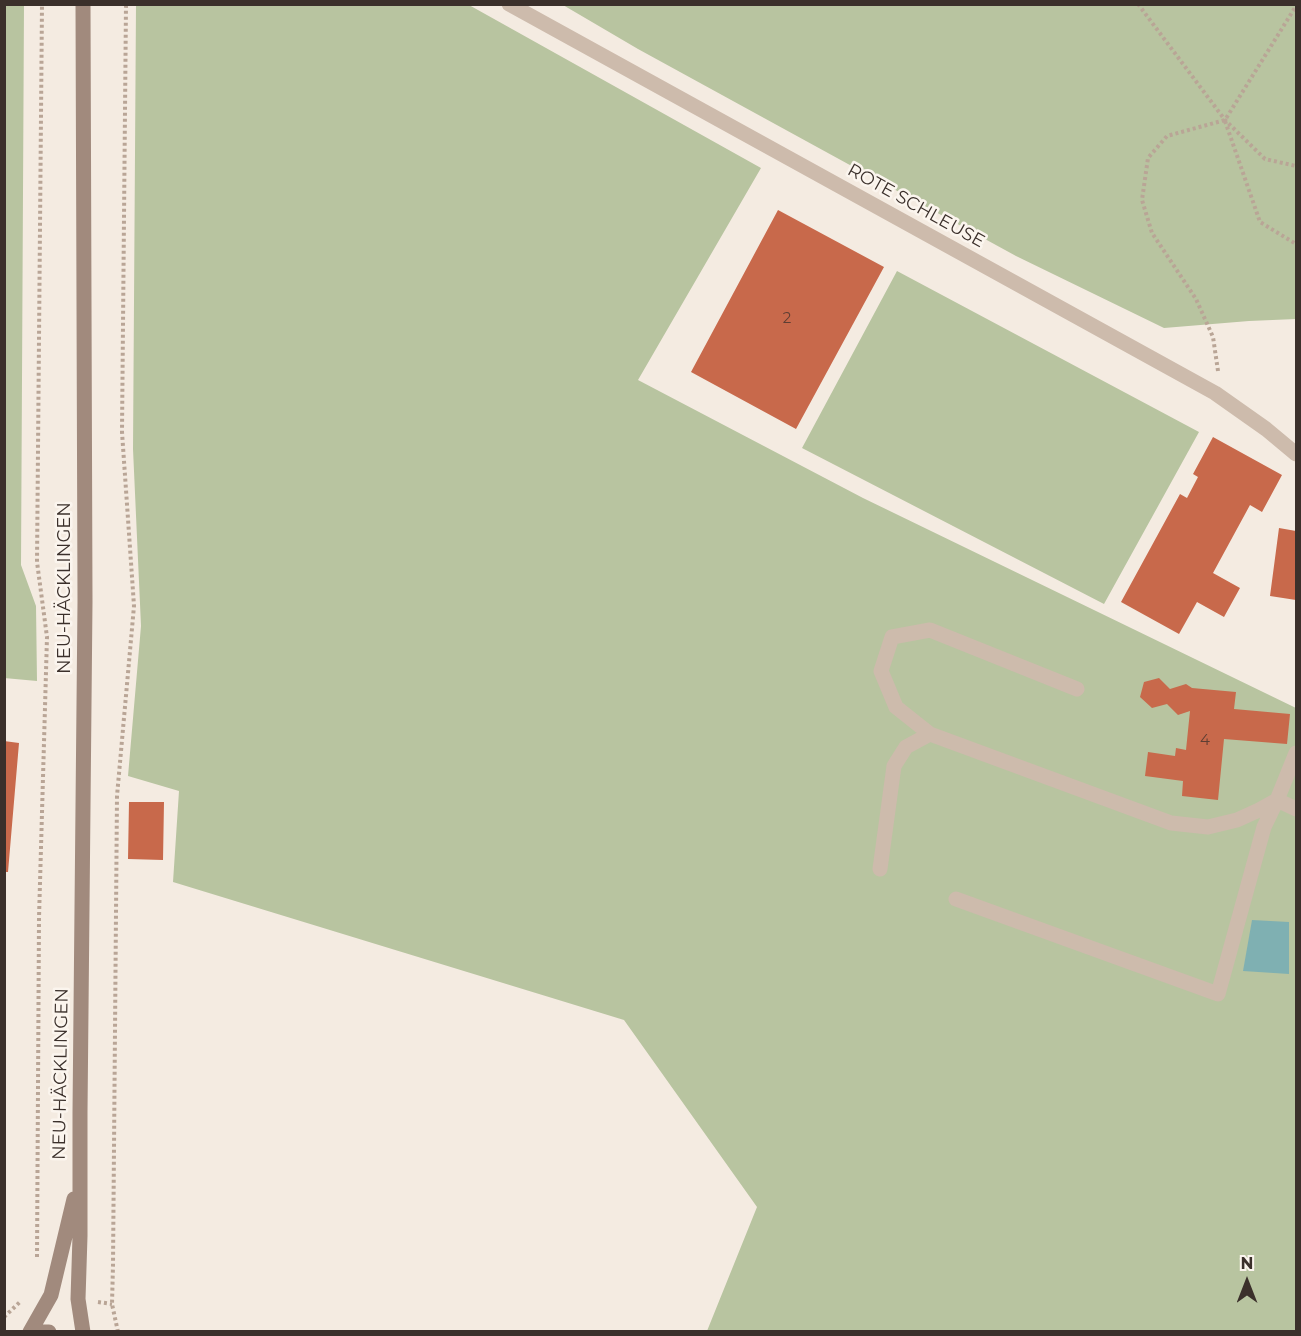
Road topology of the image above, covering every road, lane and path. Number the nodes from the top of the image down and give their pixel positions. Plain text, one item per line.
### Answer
1 (42, 4) edge
2 (83, 4) edge
3 (126, 4) edge
4 (509, 4) edge
5 (1137, 4) edge
6 (1296, 6) edge
7 (1225, 120) junction
8 (1296, 166) edge
9 (1296, 244) edge
10 (1218, 372) dead end
11 (1296, 454) edge
12 (1077, 689) dead end
13 (930, 734) junction
14 (1296, 753) edge
15 (1277, 800) junction
16 (1296, 809) edge
17 (880, 869) dead end
18 (956, 899) dead end
19 (80, 1172) junction
20 (37, 1258) dead end
21 (30, 1332) edge
22 (41, 1332) edge
23 (50, 1332) edge
24 (83, 1332) edge
25 (117, 1332) edge

1 - 20 path
2 - 19 main road, NEU-HÄCKLINGEN
3 - 25 path
4 - 11 street, ROTE SCHLEUSE
5 - 7 path
6 - 7 path
7 - 8 path
7 - 9 path
7 - 10 path
12 - 13 street
13 - 15 street
13 - 17 street
14 - 15 street
15 - 16 street
15 - 18 street
19 - 21 main road, NEU-HÄCKLINGEN
19 - 24 main road, NEU-HÄCKLINGEN
22 - 23 main road

